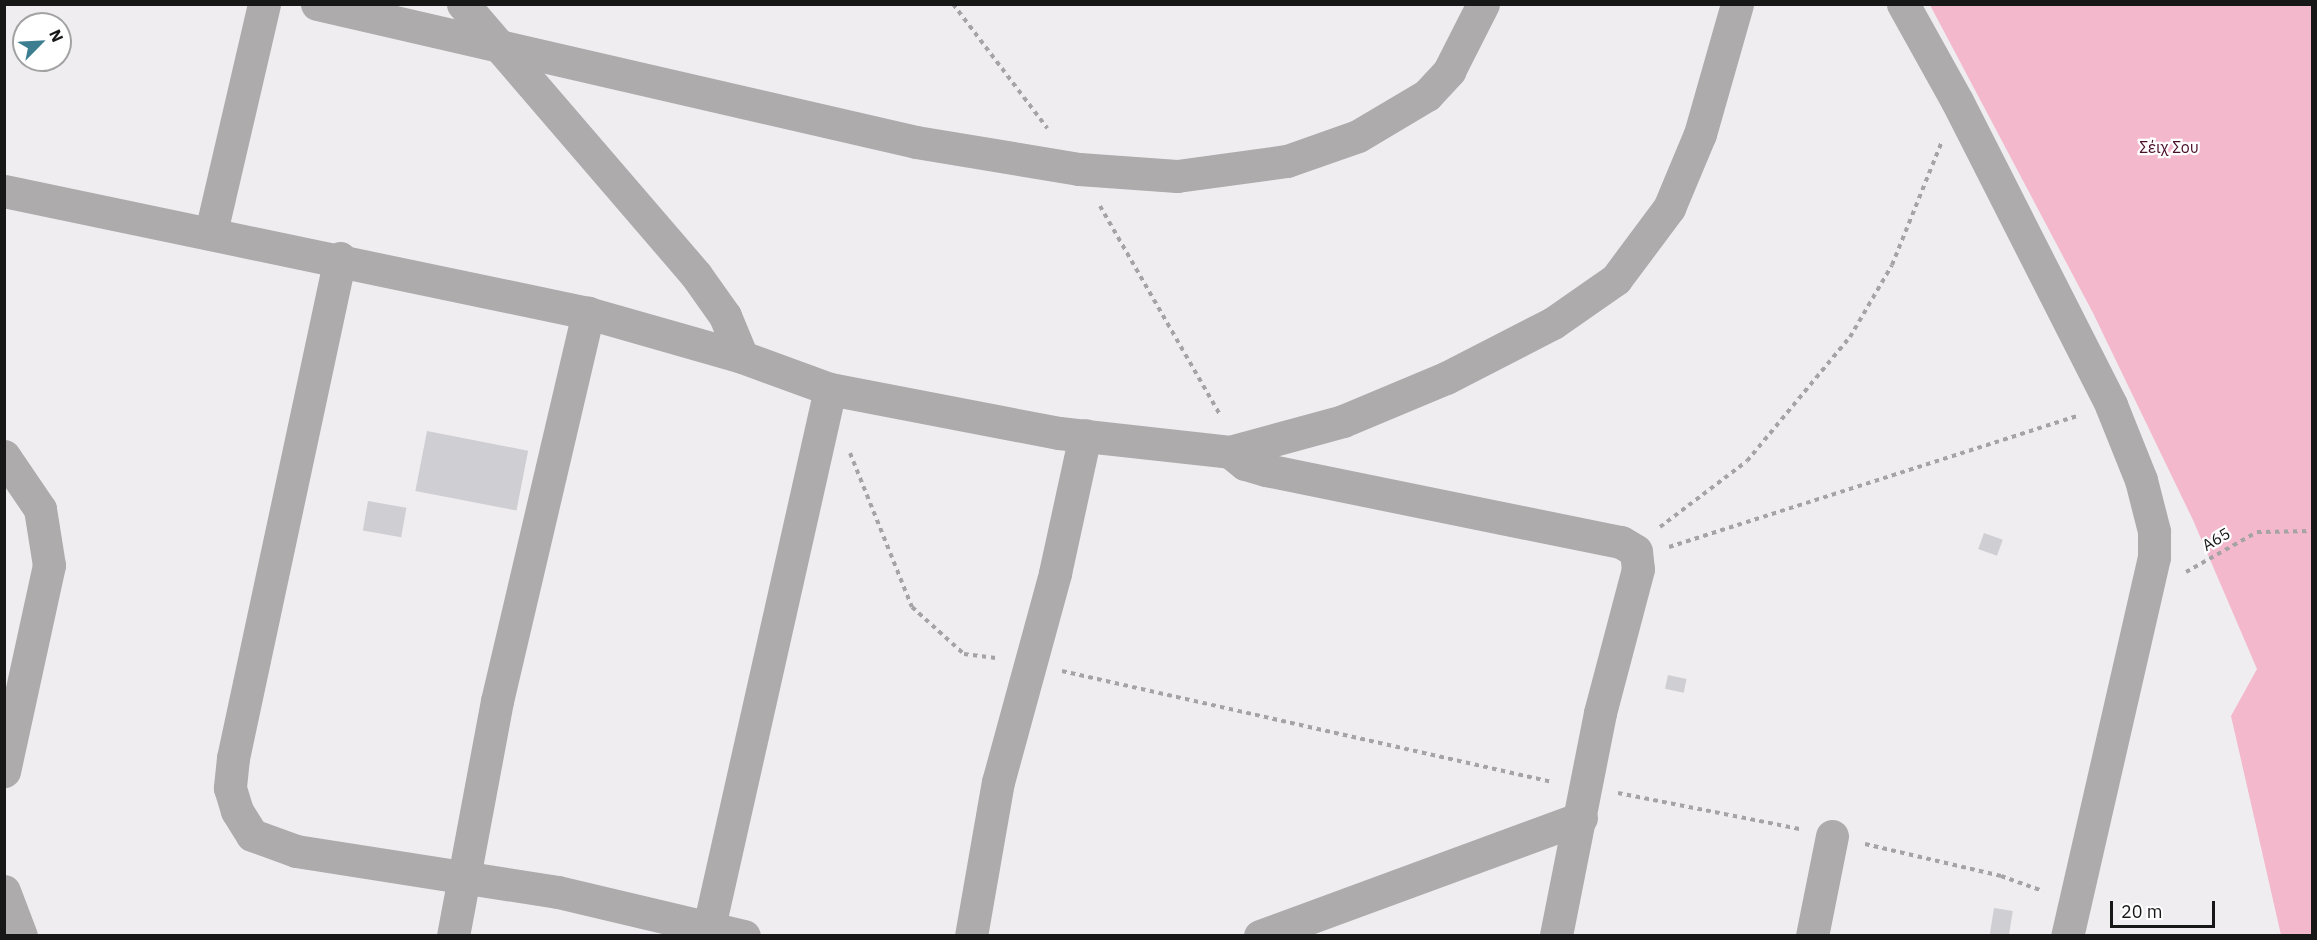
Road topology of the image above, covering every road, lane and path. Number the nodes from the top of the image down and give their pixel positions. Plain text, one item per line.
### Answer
1 (264, 4) edge
2 (317, 4) edge
3 (463, 4) edge
4 (953, 4) edge
5 (1483, 4) edge
6 (1737, 4) edge
7 (1903, 4) edge
8 (498, 45) junction
9 (1958, 101) junction
10 (1079, 169) junction
11 (4, 191) edge
12 (211, 232) junction
13 (340, 258) junction
14 (588, 313) junction
15 (742, 357) junction
16 (827, 404) junction
17 (2111, 405) junction
18 (1085, 435) junction
19 (1230, 452) junction
20 (4, 456) edge
21 (2313, 531) edge
22 (1635, 552) junction
23 (2143, 601) junction
24 (1030, 663) junction
25 (4, 771) edge
26 (1581, 819) junction
27 (1832, 836) dead end
28 (462, 875) junction
29 (4, 891) edge
30 (709, 927) junction
31 (21, 936) edge
32 (453, 936) edge
33 (744, 936) edge
34 (971, 936) edge
35 (1260, 936) edge
36 (1556, 936) edge
37 (1812, 936) edge
38 (2067, 936) edge

1 - 12 street
2 - 8 street
3 - 8 street
4 - 10 path
5 - 10 street
6 - 19 street
7 - 9 street
8 - 10 street
8 - 15 street
9 - 17 street
9 - 22 path
10 - 19 path
11 - 12 street
12 - 13 street
13 - 14 street
13 - 28 street
14 - 15 street
14 - 28 street
15 - 16 street
16 - 18 street
16 - 24 path
16 - 30 street
17 - 22 path
17 - 23 street
18 - 19 street
18 - 24 street
19 - 22 street
20 - 25 street
21 - 23 path, Α65
22 - 26 street
23 - 38 street
24 - 34 street
26 - 35 street
26 - 36 street
27 - 37 street
28 - 30 street
28 - 32 street
29 - 31 street
30 - 33 street

